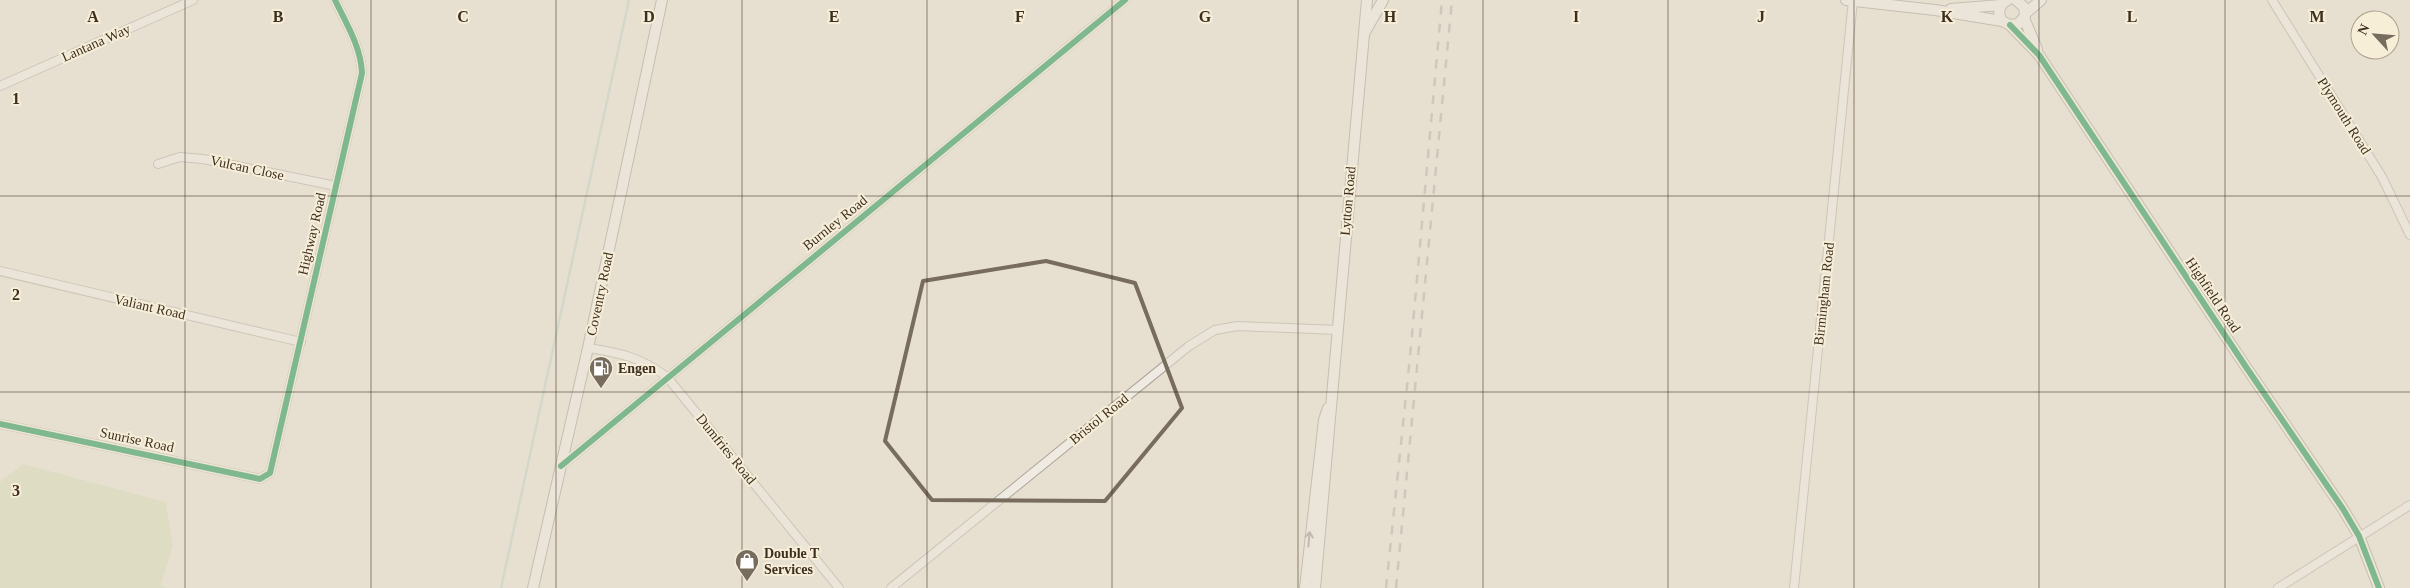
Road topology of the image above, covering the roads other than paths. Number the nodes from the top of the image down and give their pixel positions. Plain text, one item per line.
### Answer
1 (193, 0) edge
2 (335, 0) edge
3 (662, 0) edge
4 (1125, 0) edge
5 (1367, 0) edge
6 (1383, 0) edge
7 (1850, 0) edge
8 (2016, 0) edge
9 (2041, 0) edge
10 (2272, 0) edge
11 (2005, 3) edge
12 (1935, 10) junction
13 (2024, 16) junction
14 (2006, 23) junction
15 (1362, 36) junction
16 (2039, 55) junction
17 (0, 86) edge
18 (158, 164) dead end
19 (336, 186) junction
20 (2410, 235) edge
21 (0, 272) edge
22 (1337, 330) junction
23 (301, 342) junction
24 (588, 348) junction
25 (667, 377) junction
26 (1330, 402) junction
27 (0, 424) edge
28 (561, 466) junction
29 (267, 476) joint
30 (2410, 505) edge
31 (2359, 536) junction
32 (533, 588) edge
33 (839, 588) edge
34 (891, 588) edge
35 (1305, 588) edge
36 (1315, 588) edge
37 (1794, 588) edge
38 (2278, 588) edge
39 (2378, 588) edge

1 - 17 street, Lantana Way
2 - 19 street, Highway Road
3 - 24 street, Coventry Road
4 - 25 street, Burnley Road
5 - 15 street, Lytton Road
6 - 15 street
7 - 12 street
7 - 37 street, Birmingham Road
8 - 13 street, Highfield Road
9 - 13 street
10 - 20 street, Plymouth Road
11 - 12 street
11 - 14 street
12 - 14 street
13 - 14 street
13 - 16 street, Highfield Road
14 - 16 street, Highfield Road
15 - 22 street, Lytton Road
16 - 31 street, Highfield Road
18 - 19 street, Vulcan Close
19 - 23 street, Highway Road
21 - 23 street, Valiant Road
22 - 26 street, Lytton Road
22 - 34 street, Bristol Road
23 - 29 street, Highway Road
24 - 25 street, Dumfries Road
24 - 28 street, Coventry Road
25 - 28 street, Burnley Road
25 - 33 street, Dumfries Road
35 -> 26 street, Lytton Road
26 - 36 street, Lytton Road
27 - 29 street, Sunrise Road
28 - 32 street, Coventry Road
30 - 31 street
31 - 38 street
31 - 39 street, Highfield Road

